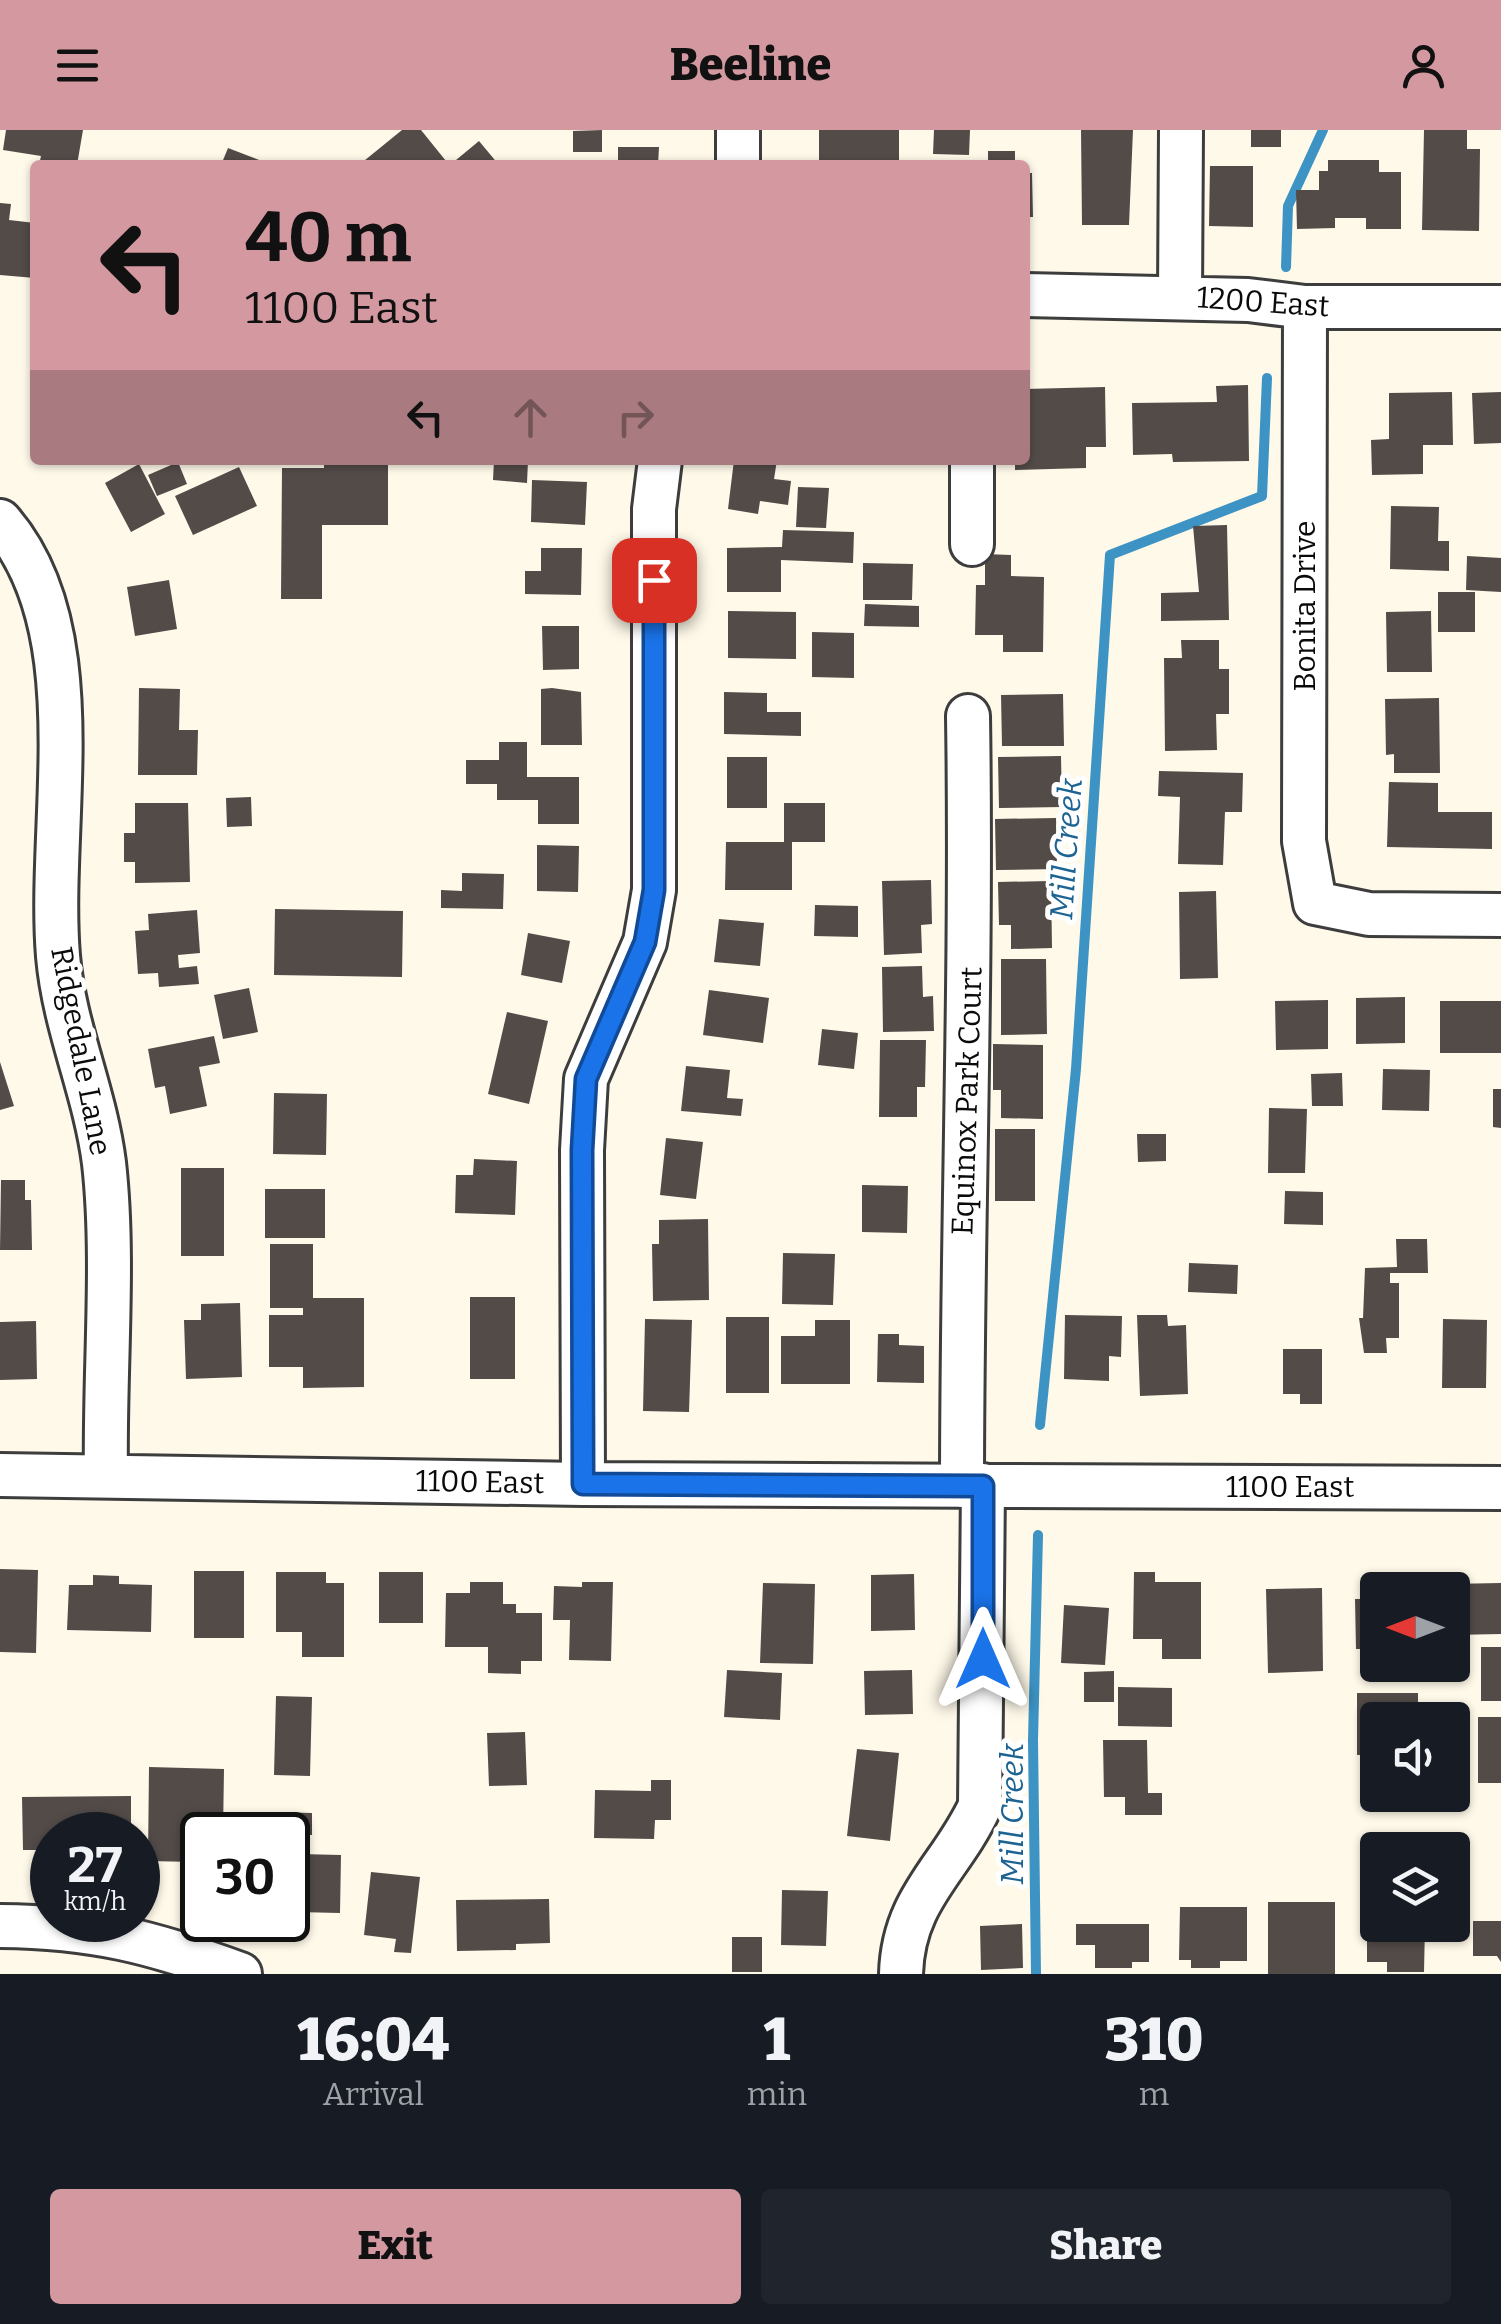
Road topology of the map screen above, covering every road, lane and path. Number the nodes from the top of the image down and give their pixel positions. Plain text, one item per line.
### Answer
1 (738, 130) edge
2 (1181, 130) edge
3 (738, 160) edge
4 (1030, 295) edge
5 (1180, 297) junction
6 (1305, 308) junction
7 (1501, 308) edge
8 (659, 465) edge
9 (972, 465) edge
10 (0, 521) edge
11 (972, 544) dead end
12 (968, 716) dead end
13 (1501, 915) edge
14 (0, 1475) edge
15 (106, 1475) junction
16 (583, 1484) junction
17 (973, 1486) junction
18 (1501, 1488) edge
19 (0, 1926) edge
20 (240, 1974) edge
21 (902, 1974) edge

1 - 3 street
2 - 5 street
4 - 5 street, 1200 East
5 - 6 street, 1200 East
6 - 7 street, 1200 East
6 - 13 street, Bonita Drive
8 - 16 street
9 - 11 street
10 - 15 street, Ridgedale Lane
12 - 17 street, Equinox Park Court
14 - 15 street, 1100 East
15 - 16 street, 1100 East
16 - 17 street, 1100 East
17 - 18 street, 1100 East
17 - 21 street, Equinox Park Court
19 - 20 street

